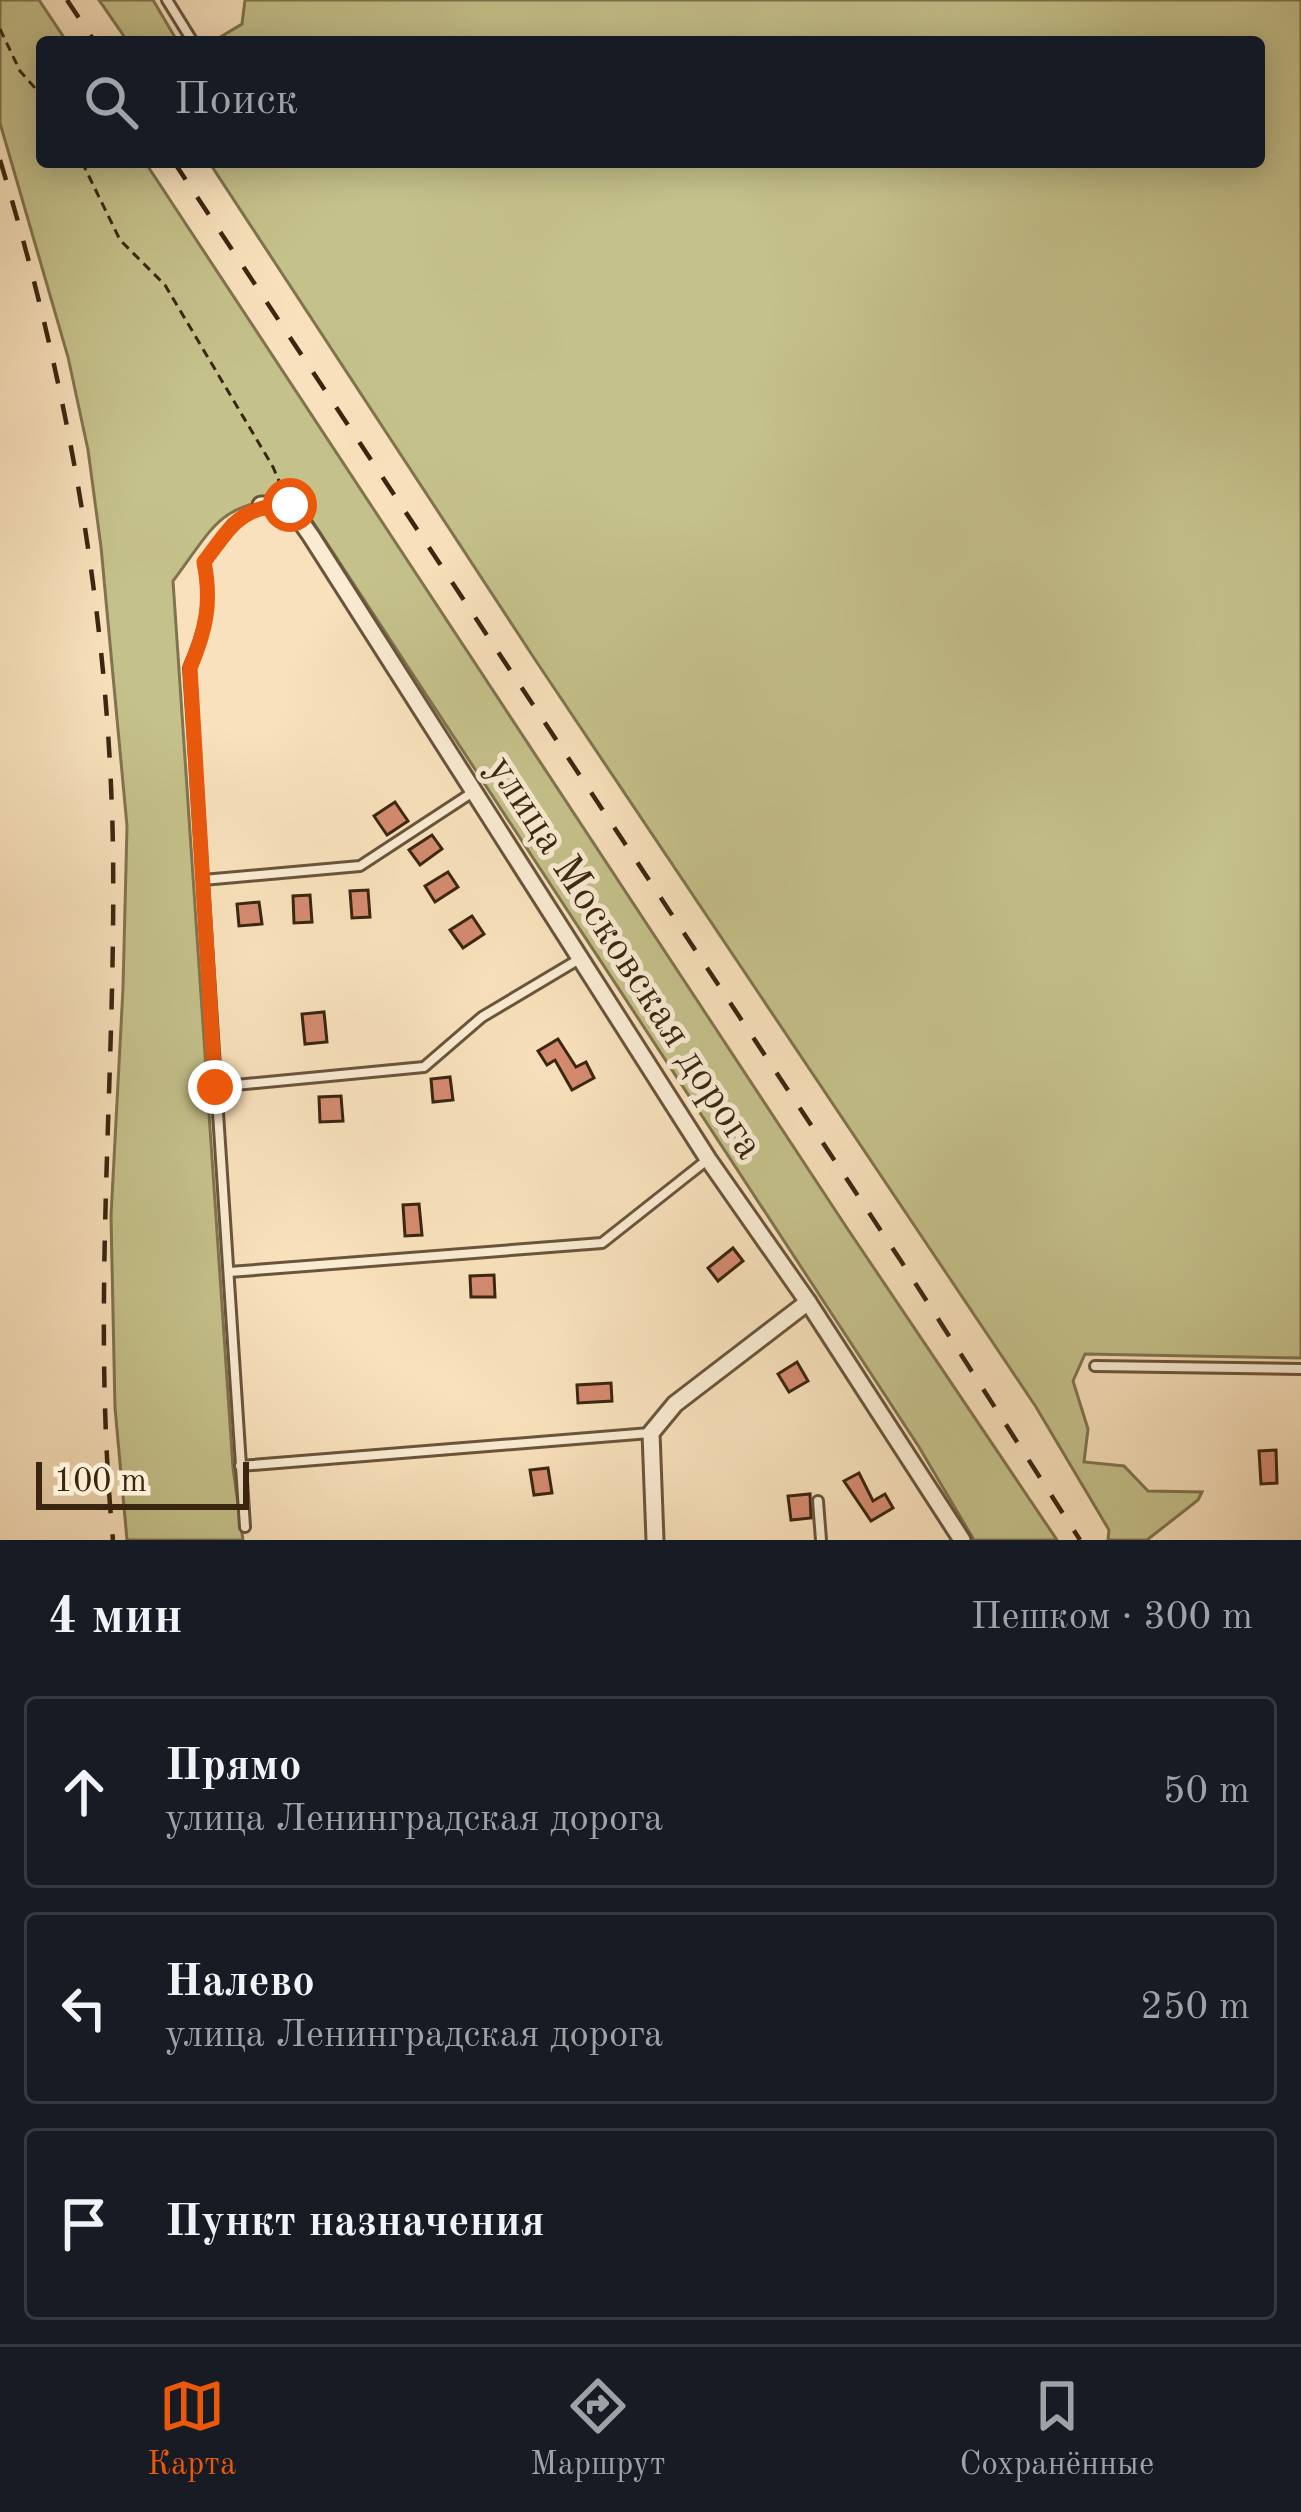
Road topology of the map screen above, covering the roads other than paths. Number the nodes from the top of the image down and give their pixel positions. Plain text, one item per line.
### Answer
1 (167, 0) edge
2 (189, 36) edge
3 (261, 505) joint
4 (474, 791) junction
5 (202, 880) junction
6 (582, 957) junction
7 (215, 1087) junction
8 (708, 1159) junction
9 (229, 1272) junction
10 (808, 1302) junction
11 (1095, 1366) dead end
12 (1301, 1369) edge
13 (651, 1433) junction
14 (239, 1466) junction
15 (818, 1502) dead end
16 (245, 1527) dead end
17 (656, 1540) edge
18 (821, 1540) edge
19 (962, 1540) edge

1 - 2 lane
3 - 4 street, улица Московская дорога
3 - 5 lane
4 - 5 lane
4 - 6 street, улица Московская дорога
5 - 7 lane
6 - 7 lane
6 - 8 street, улица Московская дорога
7 - 9 lane
8 - 9 lane
8 - 10 street, улица Московская дорога
9 - 14 lane
10 - 13 street
10 - 19 street, улица Московская дорога
11 - 12 lane
13 - 14 lane
13 - 17 street
14 - 16 lane
15 - 18 lane

